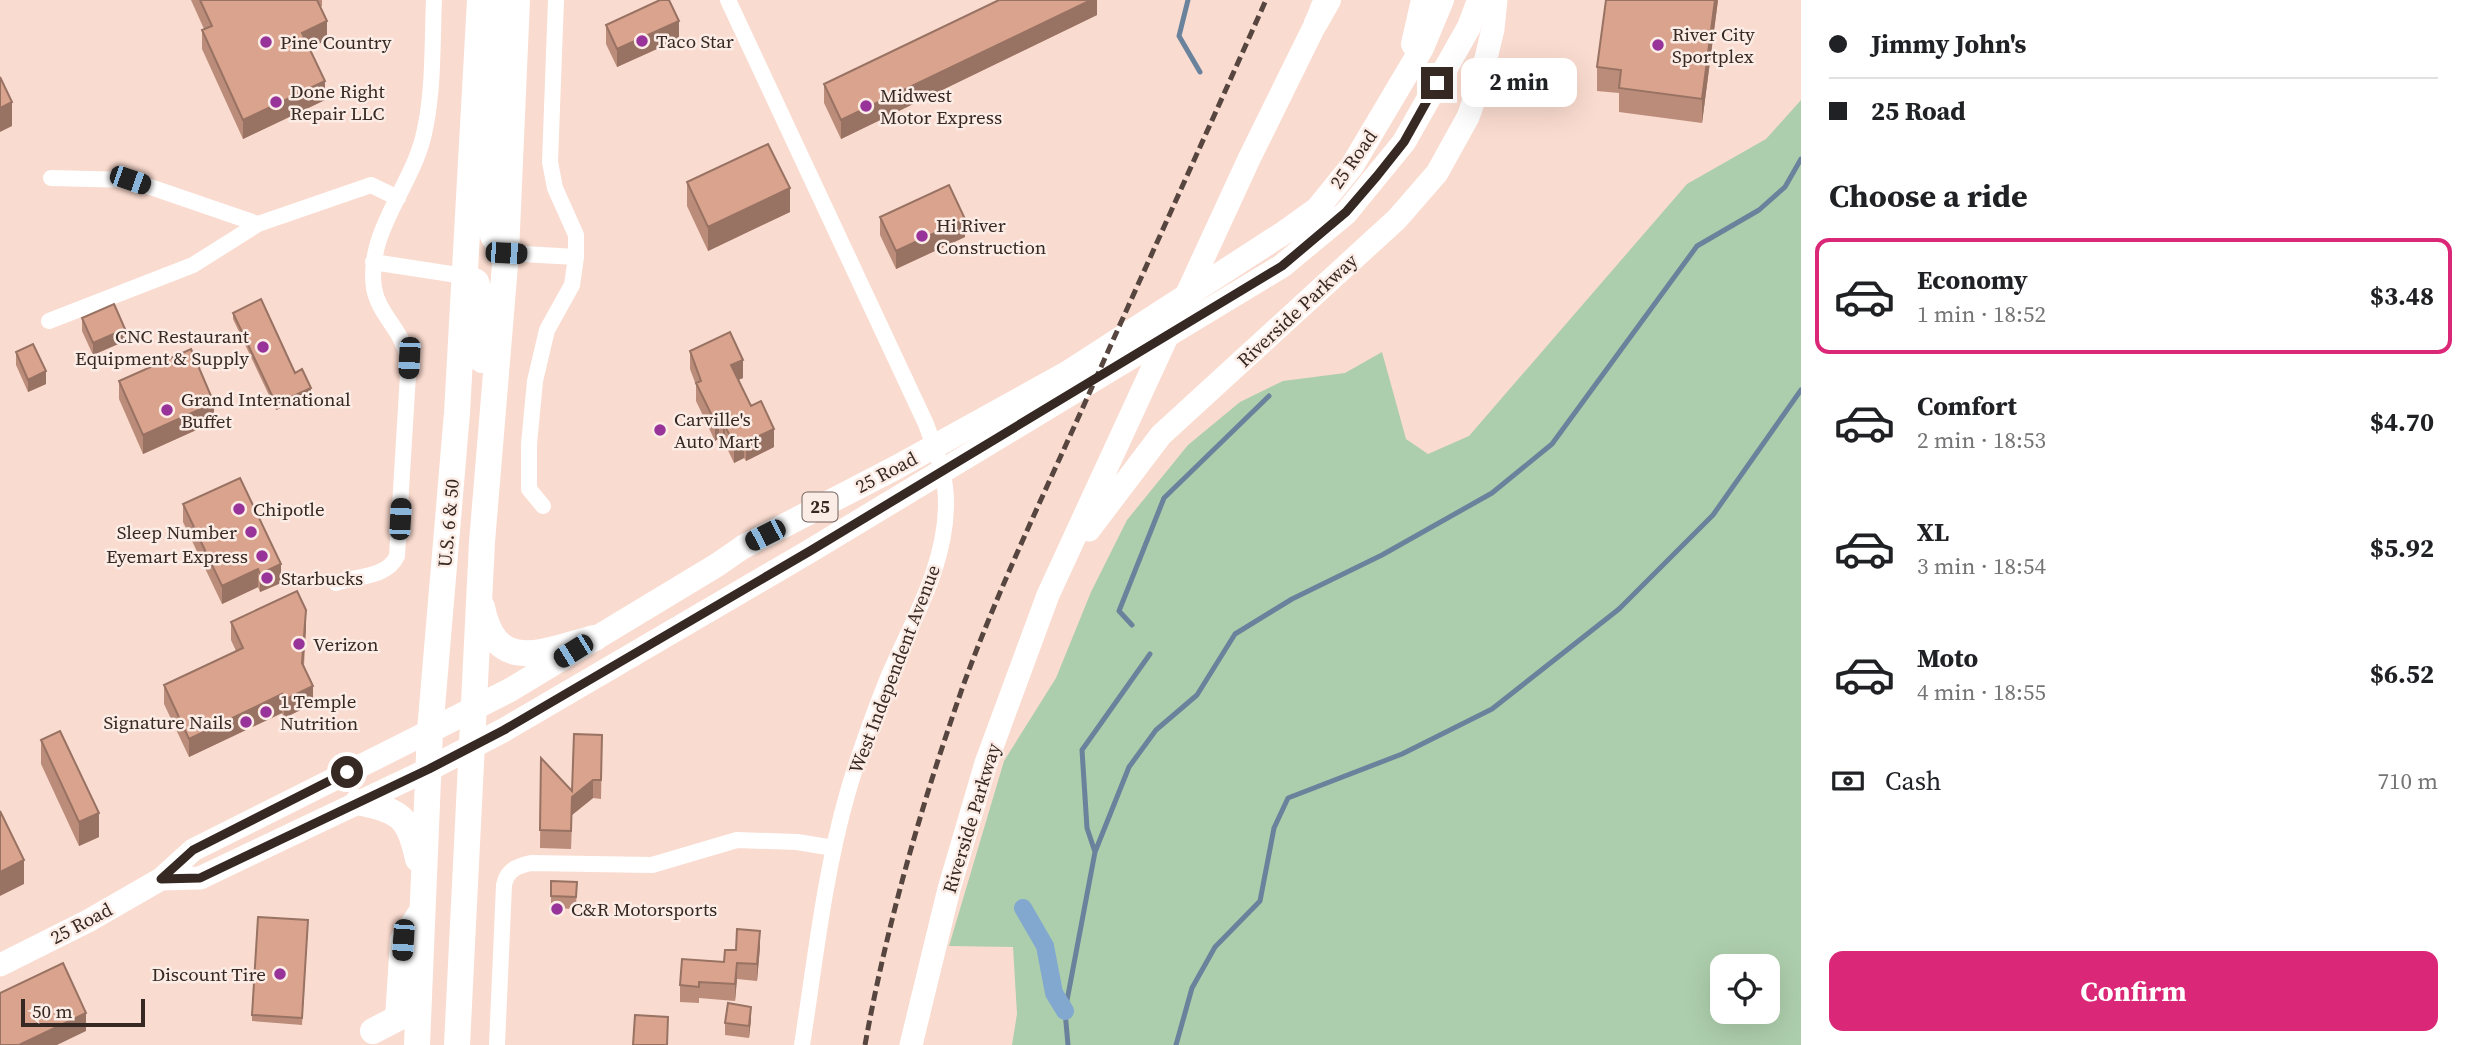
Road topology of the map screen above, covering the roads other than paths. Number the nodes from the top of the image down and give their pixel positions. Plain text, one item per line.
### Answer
1 (434, 0) edge
2 (480, 0) edge
3 (495, 0) edge
4 (517, 0) edge
5 (556, 0) edge
6 (728, 0) edge
7 (1327, 0) edge
8 (1423, 0) edge
9 (1442, 0) edge
10 (1467, 0) edge
11 (1479, 0) edge
12 (1496, 0) edge
13 (1316, 23) joint
14 (1448, 61) junction
15 (1397, 92) junction
16 (51, 178) dead end
17 (398, 198) junction
18 (258, 224) junction
19 (506, 253) junction
20 (576, 257) junction
21 (373, 262) junction
22 (464, 276) junction
23 (49, 321) dead end
24 (490, 458) junction
25 (543, 506) dead end
26 (481, 542) junction
27 (336, 583) dead end
28 (1048, 595) junction
29 (595, 638) junction
30 (474, 708) junction
31 (430, 732) junction
32 (473, 747) junction
33 (429, 769) junction
34 (358, 802) junction
35 (834, 848) junction
36 (161, 879) junction
37 (423, 898) junction
38 (0, 965) edge
39 (374, 1038) edge
40 (419, 1038) edge
41 (457, 1045) edge
42 (497, 1045) edge
43 (802, 1045) edge
44 (911, 1045) edge

1 - 17 street
2 - 22 highway, U.S. 6 & 50
3 - 19 highway
4 - 19 highway, U.S. 6 & 50
5 - 20 street
6 - 35 street, West Independent Avenue
7 - 13 main road
8 - 15 main road
9 - 15 main road, 25 Road / 25
10 - 14 main road
11 - 14 main road, 25 Road / 25
12 - 28 main road, Riverside Parkway
13 - 28 main road, Riverside Parkway
14 - 32 main road, 25 Road / 25
15 - 29 main road, 25 Road / 25
16 - 18 street
17 - 18 street
17 - 21 street
18 - 23 street
19 - 20 street
19 - 24 highway, U.S. 6 & 50
20 - 25 street
21 - 22 street
21 - 27 street
22 - 24 highway
22 - 31 highway, U.S. 6 & 50
24 - 26 highway, U.S. 6 & 50
26 - 29 highway
26 - 30 highway, U.S. 6 & 50
28 - 44 main road, Riverside Parkway
29 - 30 main road, 25 Road / 25
30 - 31 main road, 25 Road / 25
30 - 32 highway, U.S. 6 & 50
31 - 33 highway, U.S. 6 & 50
31 - 36 main road, 25 Road / 25
32 - 33 main road, 25 Road / 25
32 - 41 highway, U.S. 6 & 50
33 - 34 main road, 25 Road / 25
33 - 37 highway, U.S. 6 & 50
34 - 36 main road, 25 Road / 25
34 - 37 highway
35 - 42 street
35 - 43 street, West Independent Avenue
36 - 38 main road, 25 Road / 25
37 - 39 highway
37 - 40 highway, U.S. 6 & 50

